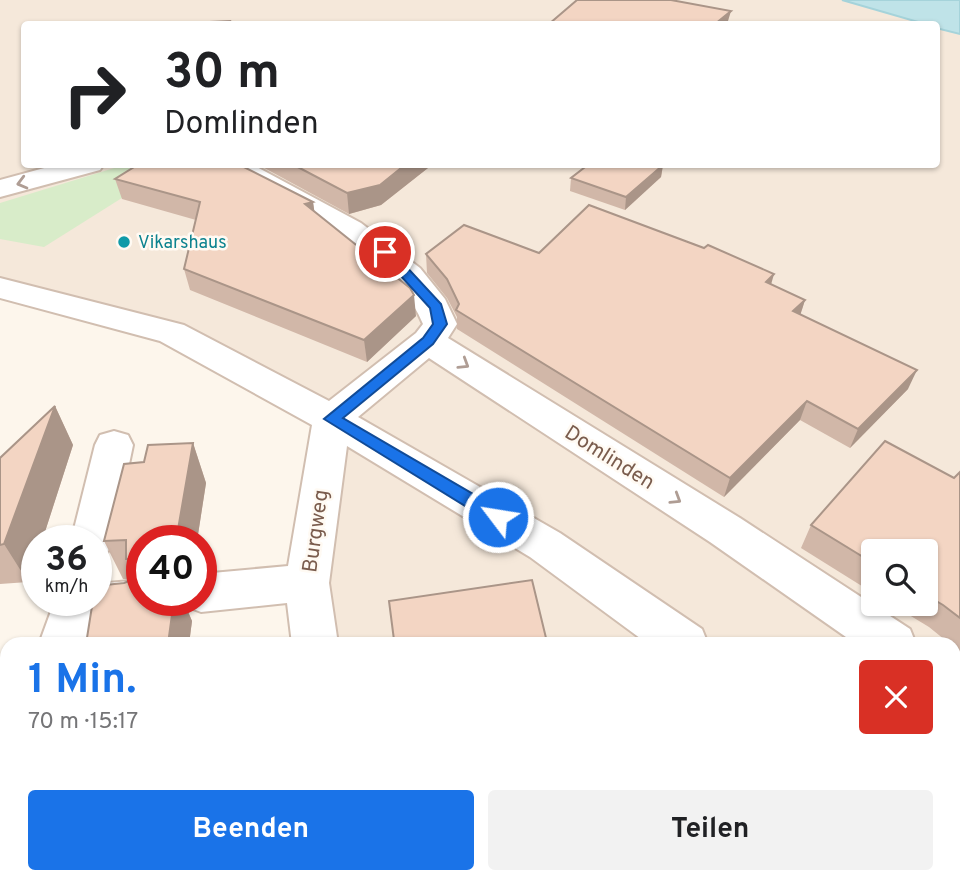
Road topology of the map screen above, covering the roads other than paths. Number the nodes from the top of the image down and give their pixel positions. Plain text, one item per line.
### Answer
1 (76, 168) edge
2 (236, 168) edge
3 (0, 189) edge
4 (0, 288) edge
5 (428, 341) junction
6 (332, 419) junction
7 (114, 445) dead end
8 (96, 525) edge
9 (307, 583) junction
10 (217, 591) edge
11 (314, 637) edge
12 (675, 637) edge
13 (883, 637) edge

1 -> 3 street
2 - 5 street
4 - 6 street
5 - 6 street
5 -> 13 street, Domlinden
6 - 9 street, Burgweg
6 - 12 street
7 - 8 street
9 - 10 street
9 - 11 street, Burgweg

